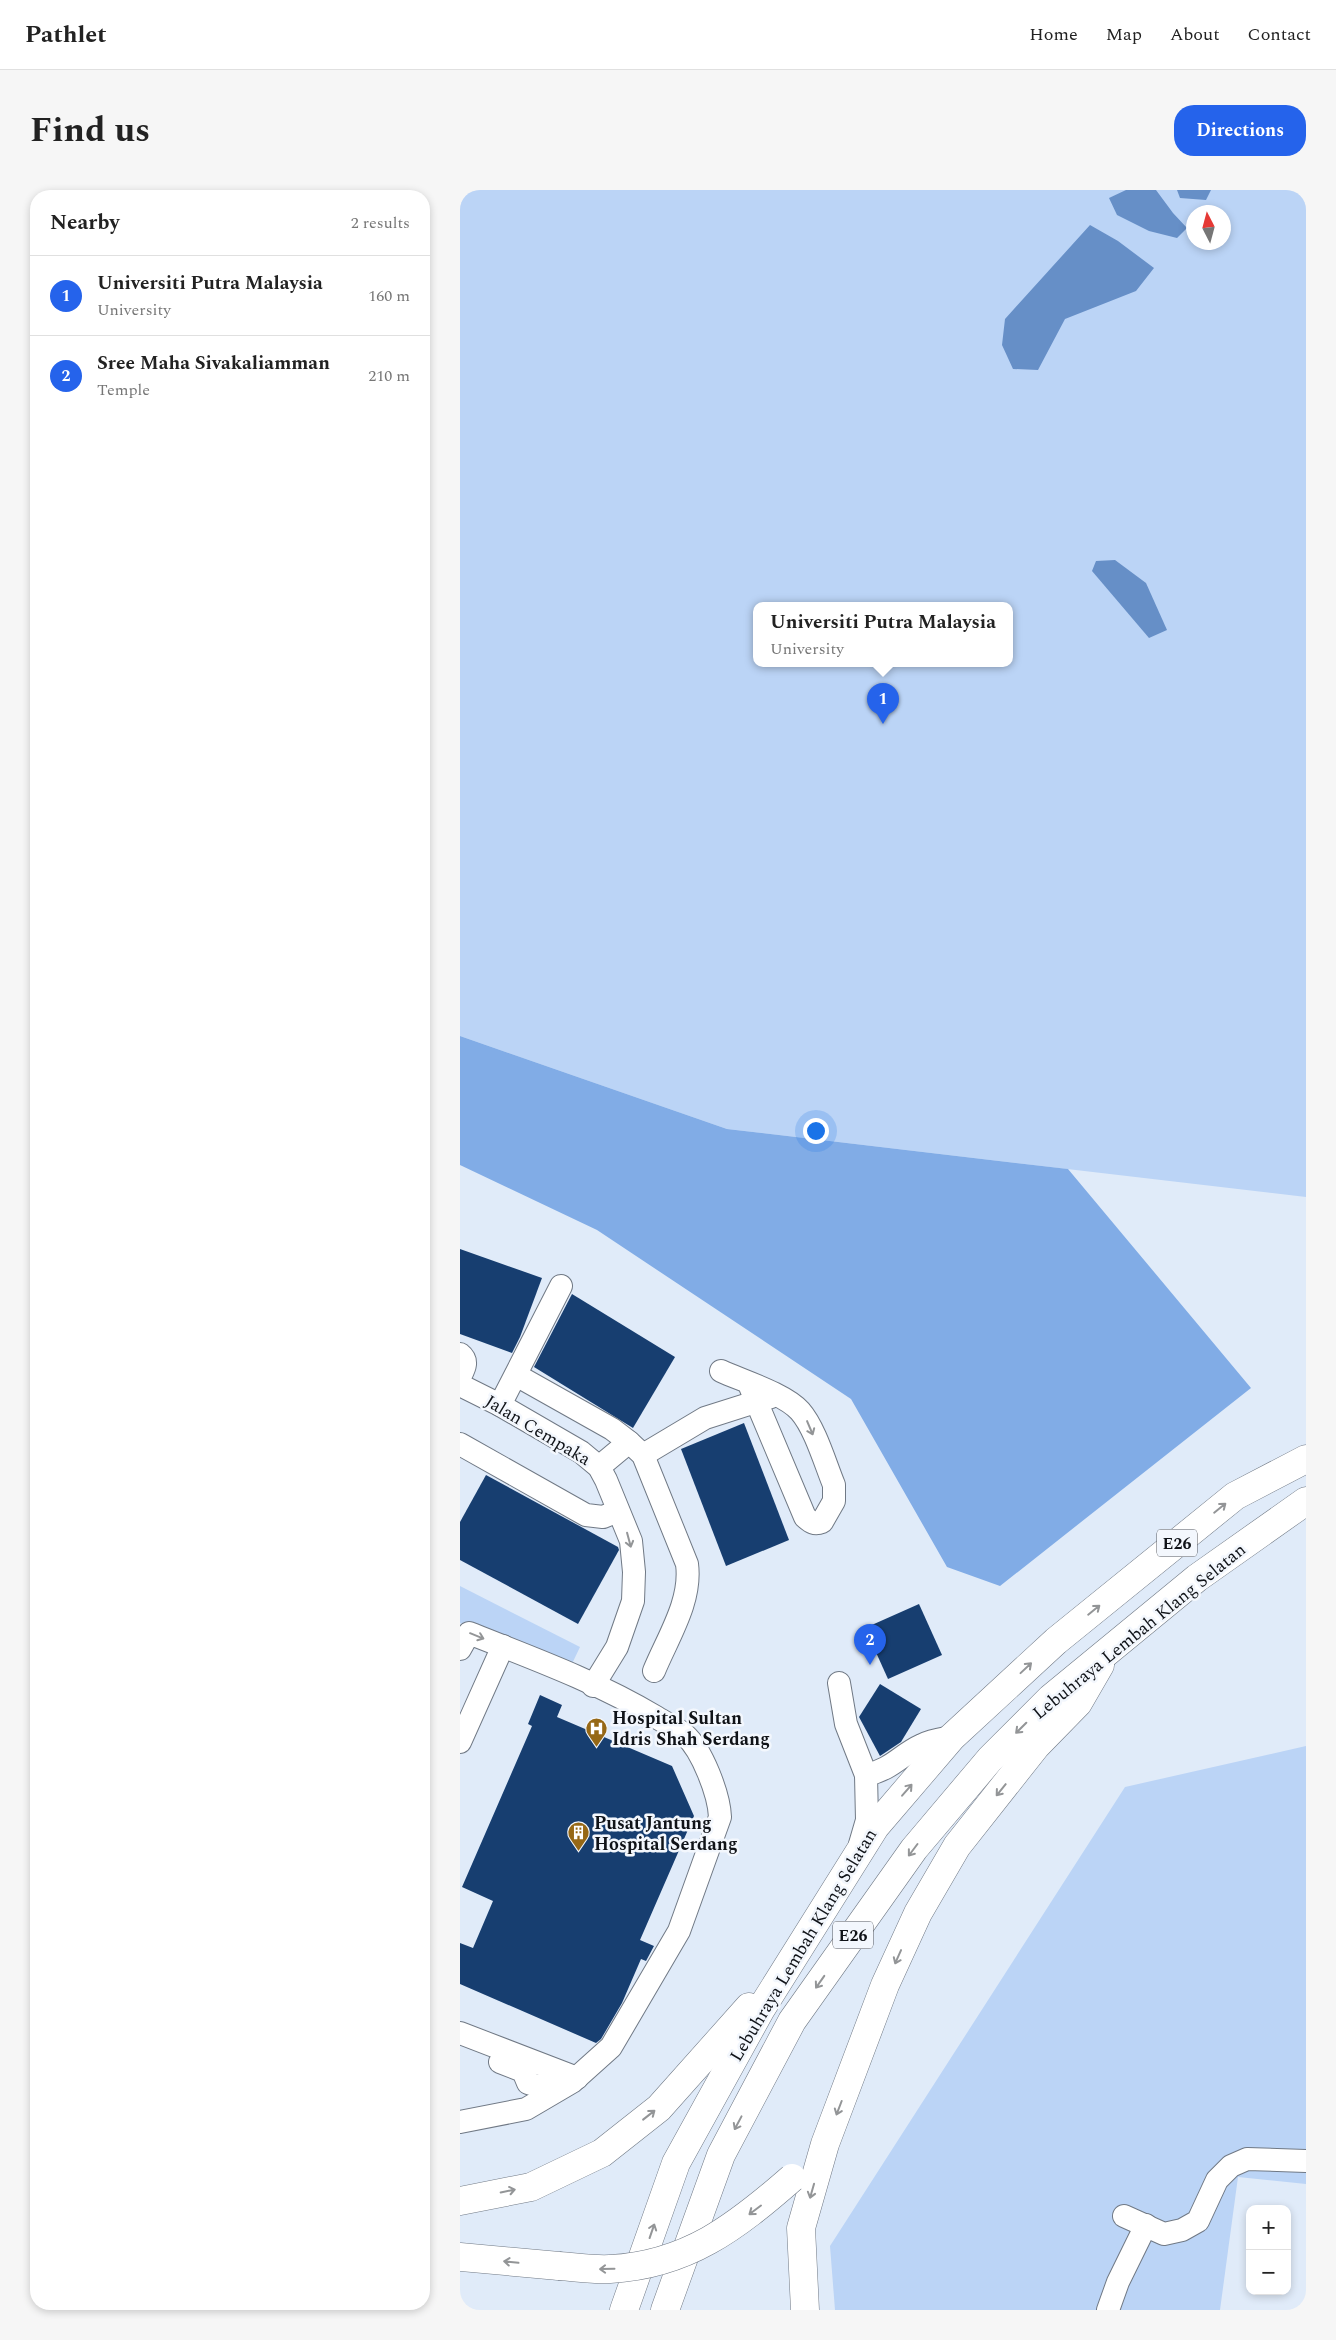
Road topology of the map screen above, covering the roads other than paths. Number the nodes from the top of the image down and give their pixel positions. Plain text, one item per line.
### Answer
1 (561, 1286) dead end
2 (460, 1354) edge
3 (721, 1371) dead end
4 (516, 1375) junction
5 (460, 1377) edge
6 (460, 1386) edge
7 (761, 1394) junction
8 (500, 1405) junction
9 (460, 1444) edge
10 (636, 1449) junction
11 (1306, 1459) edge
12 (599, 1467) junction
13 (1306, 1502) edge
14 (618, 1511) junction
15 (503, 1646) junction
16 (460, 1649) edge
17 (1110, 1649) junction
18 (654, 1670) dead end
19 (839, 1683) dead end
20 (593, 1686) junction
21 (461, 1736) edge
22 (952, 1737) junction
23 (866, 1775) junction
24 (856, 1857) junction
25 (794, 1956) junction
26 (460, 2033) edge
27 (460, 2046) edge
28 (554, 2070) junction
29 (577, 2078) junction
30 (460, 2122) edge
31 (825, 2144) junction
32 (1306, 2161) edge
33 (460, 2202) edge
34 (1124, 2216) dead end
35 (1146, 2226) junction
36 (460, 2257) edge
37 (624, 2310) edge
38 (665, 2310) edge
39 (805, 2310) edge
40 (1108, 2310) edge

1 - 4 street
2 - 5 street
3 - 7 street
4 - 8 street
4 - 10 street
6 - 8 street, Jalan Cempaka
7 -> 7 street
7 - 10 street
8 - 12 street, Jalan Cempaka
9 - 14 street
10 - 12 street
10 - 18 street
22 -> 11 highway, Lebuhraya Lembah Klang Selatan / E26
12 - 14 street, Jalan Cempaka
13 - 17 highway, Lebuhraya Lembah Klang Selatan / E26
14 -> 20 street, Jalan Cempaka
16 -> 15 street
15 - 20 street
15 - 21 street
17 -> 31 highway
17 -> 38 highway, Lebuhraya Lembah Klang Selatan / E26
19 - 23 street
20 - 29 street
22 - 23 street
24 -> 22 highway, Lebuhraya Lembah Klang Selatan / E26
23 - 24 street
24 - 25 highway, Lebuhraya Lembah Klang Selatan / E26
33 -> 25 highway
37 -> 25 highway, Lebuhraya Lembah Klang Selatan / E26
26 - 28 street
27 - 28 street
28 - 29 street
29 - 30 street
31 -> 36 highway, bridge
31 -> 39 highway
32 - 35 street
34 - 35 street
35 - 40 street

